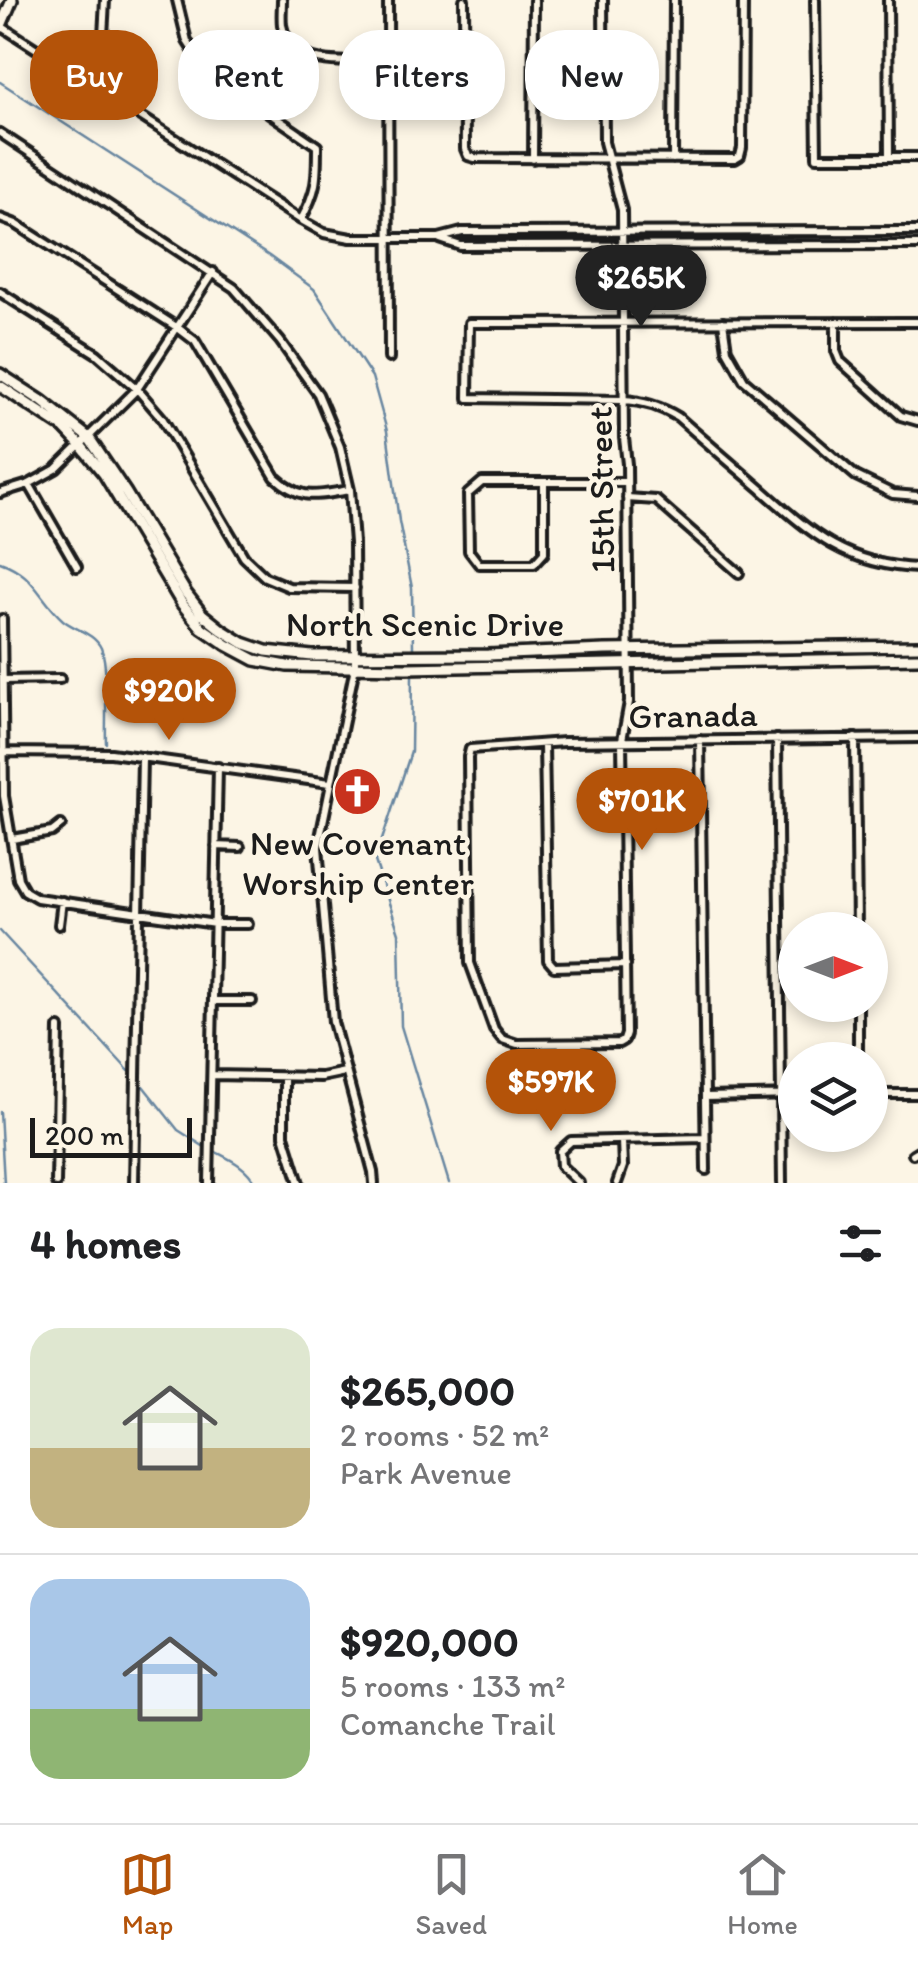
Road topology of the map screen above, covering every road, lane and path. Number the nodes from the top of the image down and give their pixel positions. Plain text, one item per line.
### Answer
1 (12, 0) edge
2 (105, 0) edge
3 (177, 0) edge
4 (282, 0) edge
5 (388, 0) edge
6 (464, 0) edge
7 (534, 0) edge
8 (603, 0) edge
9 (674, 0) edge
10 (743, 0) edge
11 (815, 0) edge
12 (888, 0) edge
13 (0, 26) edge
14 (105, 30) edge
15 (388, 30) edge
16 (30, 45) edge
17 (339, 60) edge
18 (147, 120) edge
19 (389, 120) edge
20 (0, 133) edge
21 (889, 157) junction
22 (918, 157) edge
23 (533, 158) junction
24 (608, 159) junction
25 (673, 159) junction
26 (0, 218) edge
27 (301, 220) junction
28 (918, 231) edge
29 (785, 232) junction
30 (622, 233) junction
31 (439, 238) junction
32 (390, 239) junction
33 (918, 245) edge
34 (623, 246) junction
35 (785, 246) junction
36 (214, 272) junction
37 (0, 292) edge
38 (724, 322) junction
39 (836, 322) junction
40 (918, 322) edge
41 (622, 324) junction
42 (178, 328) junction
43 (389, 358) dead end
44 (0, 374) edge
45 (6, 386) edge
46 (137, 389) junction
47 (623, 400) junction
48 (0, 401) edge
49 (918, 421) edge
50 (85, 442) junction
51 (544, 482) junction
52 (627, 482) junction
53 (29, 484) junction
54 (350, 490) junction
55 (0, 493) edge
56 (918, 496) edge
57 (627, 498) junction
58 (77, 567) dead end
59 (918, 568) edge
60 (739, 572) dead end
61 (354, 588) junction
62 (2, 619) edge
63 (918, 646) edge
64 (628, 650) junction
65 (918, 658) edge
66 (488, 660) junction
67 (355, 661) junction
68 (629, 662) junction
69 (60, 679) dead end
70 (3, 680) junction
71 (855, 738) junction
72 (918, 738) edge
73 (777, 739) junction
74 (622, 740) junction
75 (700, 740) junction
76 (544, 744) junction
77 (4, 752) junction
78 (142, 758) junction
79 (218, 767) junction
80 (330, 782) junction
81 (61, 826) dead end
82 (12, 839) junction
83 (216, 846) junction
84 (240, 847) dead end
85 (62, 902) junction
86 (857, 912) edge
87 (138, 913) junction
88 (215, 924) junction
89 (248, 924) dead end
90 (59, 925) dead end
91 (626, 965) junction
92 (214, 1001) junction
93 (252, 1001) dead end
94 (59, 1028) dead end
95 (624, 1040) joint
96 (781, 1042) edge
97 (346, 1072) junction
98 (212, 1075) junction
99 (284, 1077) junction
100 (888, 1094) edge
101 (918, 1094) edge
102 (778, 1095) edge
103 (705, 1096) junction
104 (705, 1138) junction
105 (622, 1141) junction
106 (782, 1152) edge
107 (706, 1170) dead end
108 (56, 1183) edge
109 (134, 1183) edge
110 (210, 1183) edge
111 (299, 1183) edge
112 (374, 1183) edge
113 (579, 1183) edge
114 (616, 1183) edge
115 (782, 1183) edge

1 - 13 main road
2 - 14 street
3 - 27 street
4 - 17 street
5 - 15 street
6 - 23 street
7 - 23 street
8 - 24 street, 15th Street
9 - 25 street
10 - 25 street
11 - 21 street
12 - 21 street
13 - 16 street
18 - 27 street
19 - 32 street
20 - 36 street
21 - 22 street
23 - 24 street
24 - 25 street
24 - 30 street, 15th Street
26 - 42 street
27 - 32 street
28 - 29 street
29 - 30 street
29 - 35 street
30 - 31 street
30 - 34 street, 15th Street
31 - 32 street
31 - 34 street
32 - 43 street
33 - 35 street
34 - 35 street
34 - 41 street, 15th Street
36 - 42 street
36 - 54 street
37 - 46 street
38 - 39 street
38 - 41 street
38 - 56 street
39 - 40 street
39 - 49 street
41 - 47 street, 15th Street
41 - 47 street
42 - 46 street
42 - 54 street
44 - 45 main road, North Scenic Drive
45 - 48 street
45 - 50 main road, North Scenic Drive
46 - 50 street
46 - 61 street
47 - 52 street, 15th Street
47 - 59 street
50 - 53 street
50 - 67 main road, North Scenic Drive
51 - 51 street
51 - 52 street
52 - 57 street, 15th Street
53 - 55 street
53 - 58 street
54 - 61 street
57 - 60 street
57 - 64 street, 15th Street
61 - 67 street
62 - 70 street
63 - 64 main road, North Scenic Drive
64 - 66 main road, North Scenic Drive
64 - 68 street, 15th Street
65 - 68 main road, North Scenic Drive
66 - 67 main road, North Scenic Drive
66 - 68 main road, North Scenic Drive
67 - 80 street
68 - 74 street, 15th Street
69 - 70 street
70 - 77 street
71 - 72 street, Granada
71 - 73 street, Granada
71 - 86 street
73 - 75 street, Granada
73 - 96 street
74 - 75 street, Granada
74 - 76 street, Granada
74 - 91 street, 15th Street
75 - 103 street
76 - 91 street
76 - 95 street, Granada
77 - 78 street
77 - 82 street
78 - 79 street
78 - 87 street
79 - 80 street
79 - 83 street
80 - 97 street
81 - 82 street
82 - 85 street
83 - 84 street
83 - 88 street
85 - 87 street
85 - 90 street
87 - 88 street
87 - 109 street
88 - 89 street
88 - 92 street
91 - 95 street, 15th Street
92 - 93 street
92 - 98 street
94 - 108 street
97 - 99 street
97 - 112 street
98 - 99 street
98 - 110 street
99 - 111 street
100 - 101 street
102 - 103 street
103 - 104 street
104 - 105 street
104 - 107 street
105 - 113 street
105 - 114 street
106 - 115 street

